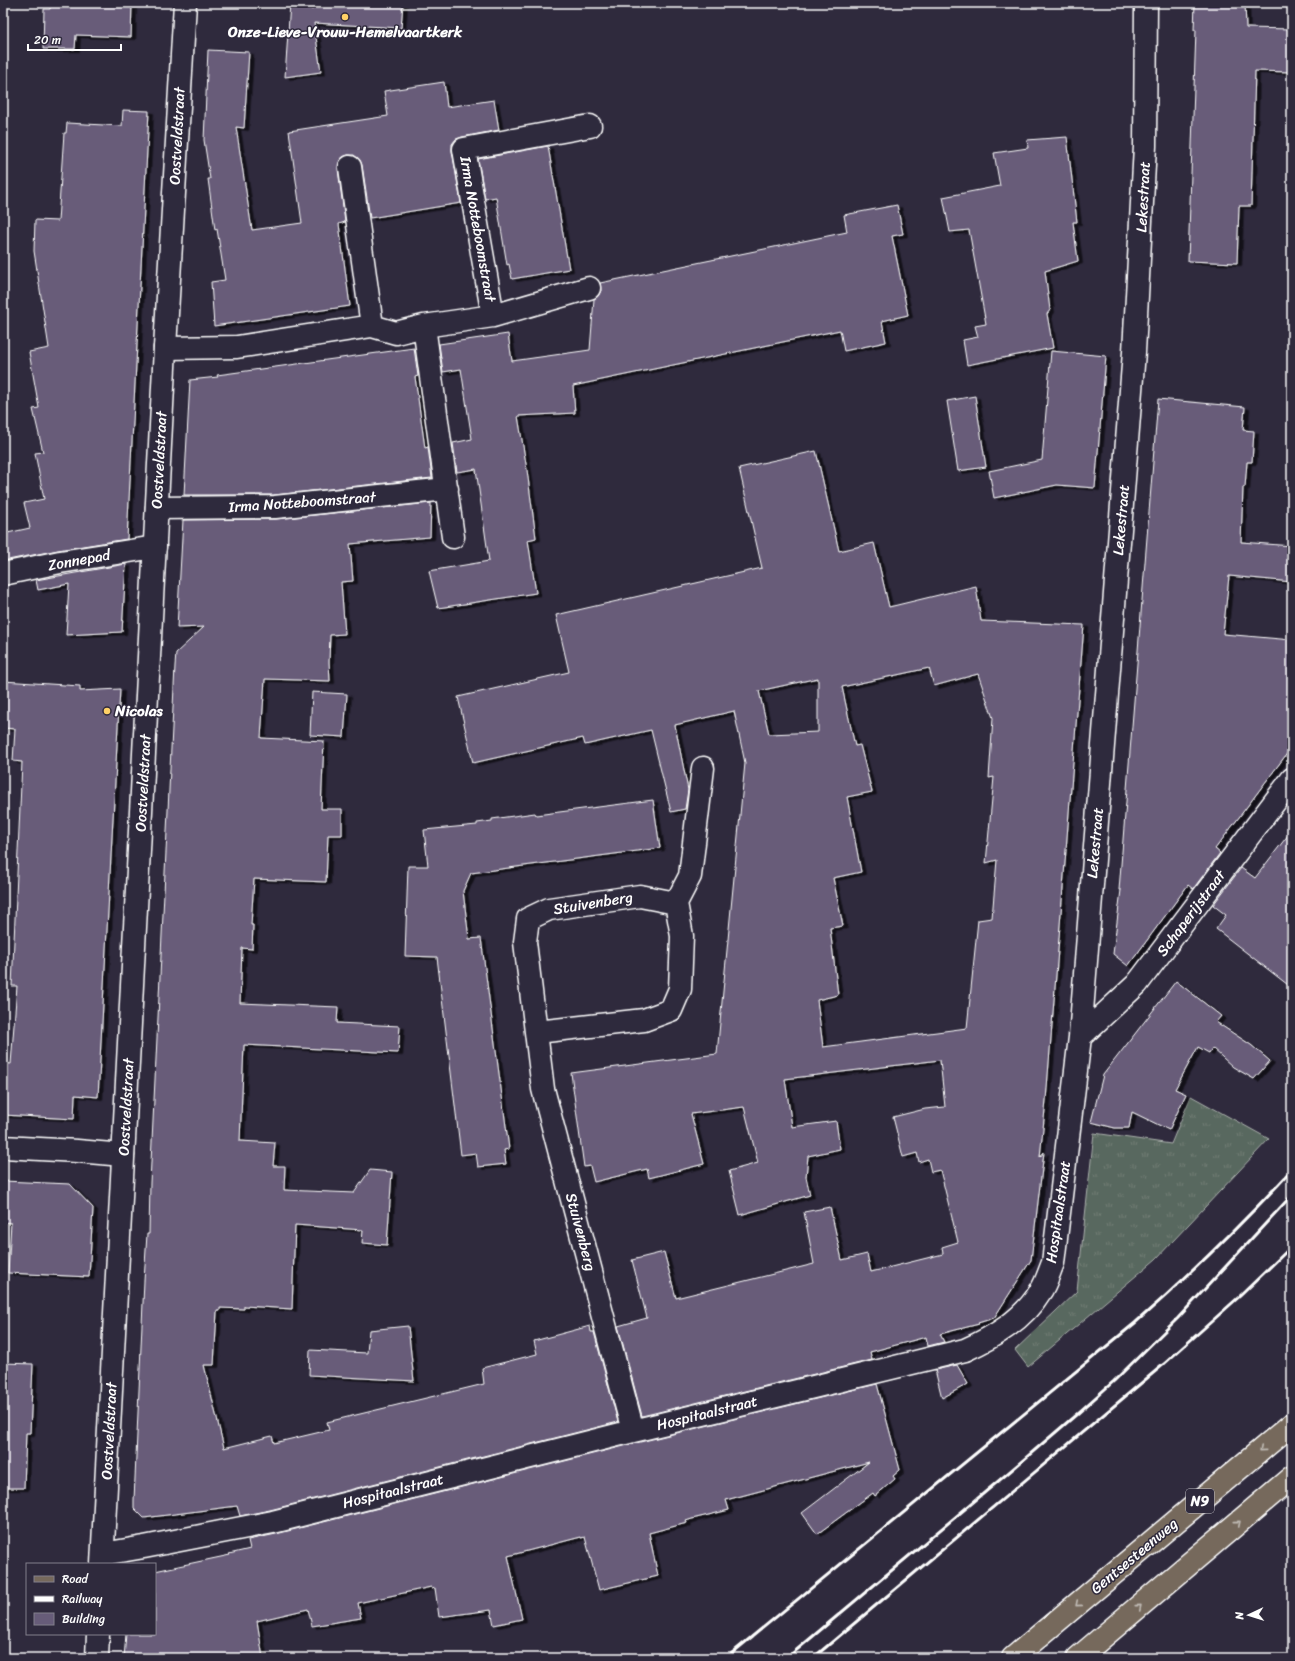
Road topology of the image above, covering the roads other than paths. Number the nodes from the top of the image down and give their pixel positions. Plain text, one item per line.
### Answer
1 (185, 3) edge
2 (1146, 3) edge
3 (590, 126) dead end
4 (350, 166) dead end
5 (589, 288) dead end
6 (493, 316) junction
7 (372, 326) junction
8 (424, 326) junction
9 (165, 348) junction
10 (447, 489) junction
11 (157, 508) junction
12 (453, 537) dead end
13 (155, 547) junction
14 (3, 574) edge
15 (703, 768) dead end
16 (1292, 780) edge
17 (676, 903) junction
18 (537, 1032) junction
19 (1080, 1037) junction
20 (3, 1148) edge
21 (123, 1155) junction
22 (1292, 1424) edge
23 (633, 1431) junction
24 (1292, 1477) edge
25 (103, 1559) edge
26 (98, 1635) edge
27 (97, 1658) edge
28 (1013, 1658) edge
29 (1078, 1658) edge

1 - 9 street, Oostveldstraat
2 - 19 street, Lekestraat
3 - 6 street, Irma Notteboomstraat
4 - 7 street
5 - 6 street, Irma Notteboomstraat
6 - 8 street, Irma Notteboomstraat
7 - 8 street, Irma Notteboomstraat
7 - 9 street, Irma Notteboomstraat
8 - 10 street
9 - 11 street, Oostveldstraat
10 - 11 street, Irma Notteboomstraat
10 - 12 street
11 - 13 street, Oostveldstraat
13 - 14 street, Zonnepad
13 - 21 street, Oostveldstraat
15 - 17 street
16 - 19 street, Schaperijstraat
17 - 18 street
17 - 18 street, Stuivenberg
18 - 23 street, Stuivenberg
19 - 23 street, Hospitaalstraat
20 - 21 street
21 - 25 street, Oostveldstraat
22 -> 28 main road, Gentsesteenweg / N9
23 - 25 street, Hospitaalstraat
29 -> 24 main road
26 - 27 street

